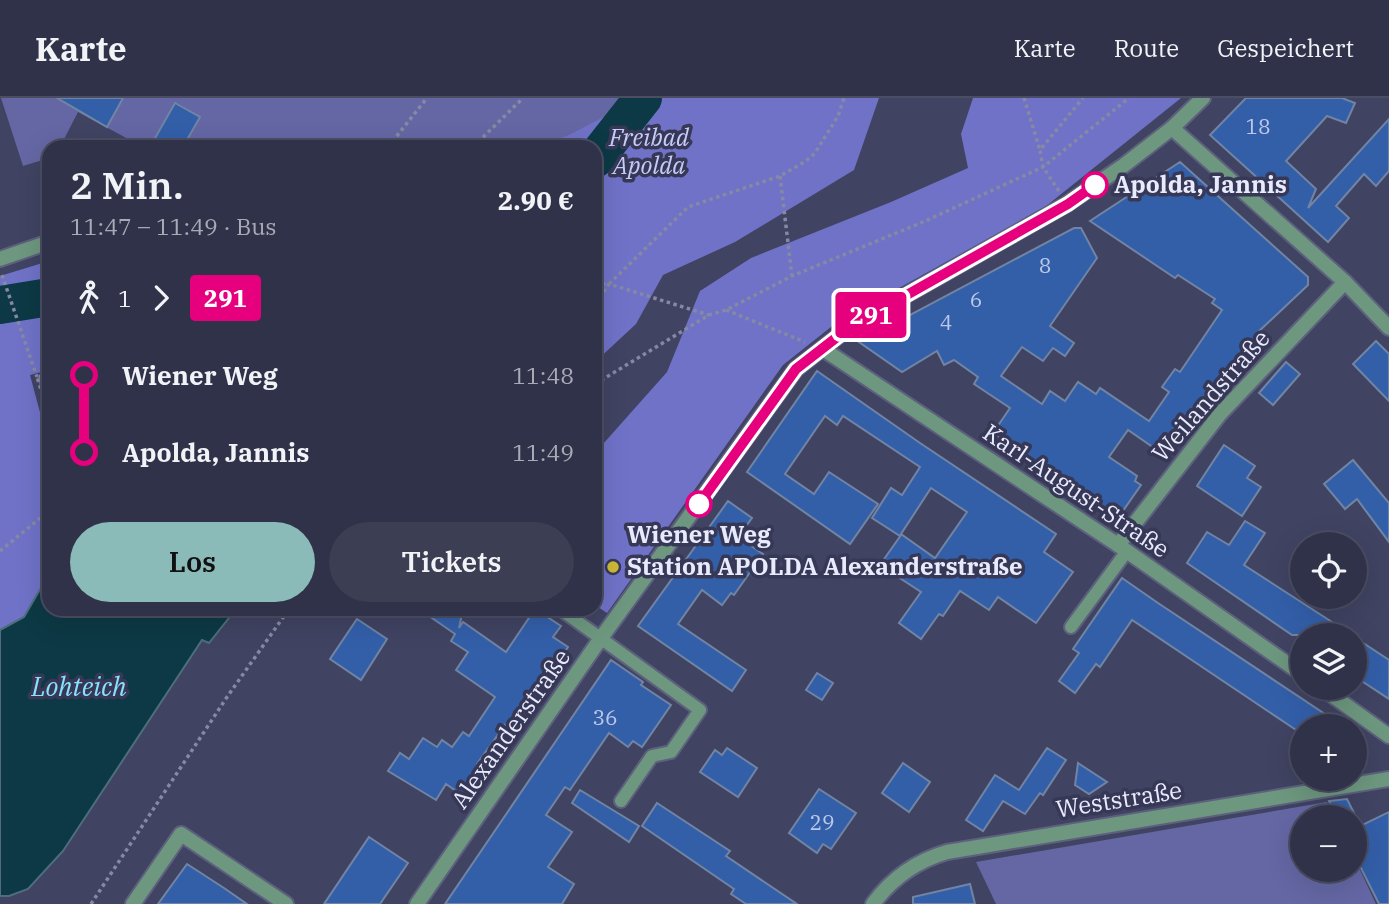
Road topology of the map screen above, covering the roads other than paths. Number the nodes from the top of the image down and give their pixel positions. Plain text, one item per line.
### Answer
1 (1203, 98) edge
2 (1172, 128) junction
3 (42, 244) edge
4 (0, 259) edge
5 (1345, 282) junction
6 (1389, 328) edge
7 (823, 349) junction
8 (1123, 548) junction
9 (570, 616) edge
10 (1072, 627) dead end
11 (601, 638) junction
12 (1290, 666) edge
13 (1339, 700) edge
14 (1389, 736) edge
15 (1389, 779) edge
16 (621, 801) dead end
17 (133, 904) edge
18 (286, 904) edge
19 (417, 904) edge
20 (873, 904) edge

1 - 2 street, Alexanderstraße
2 - 5 street
2 - 7 street, Alexanderstraße
3 - 4 street
5 - 6 street
5 - 8 street, Weilandstraße
7 - 8 street, Karl-August-Straße
7 - 11 street, Alexanderstraße
8 - 10 lane
8 - 12 street, Karl-August-Straße
9 - 11 lane
11 - 16 lane
11 - 19 street, Alexanderstraße
13 - 14 street
15 - 20 street, Weststraße
17 - 18 street

